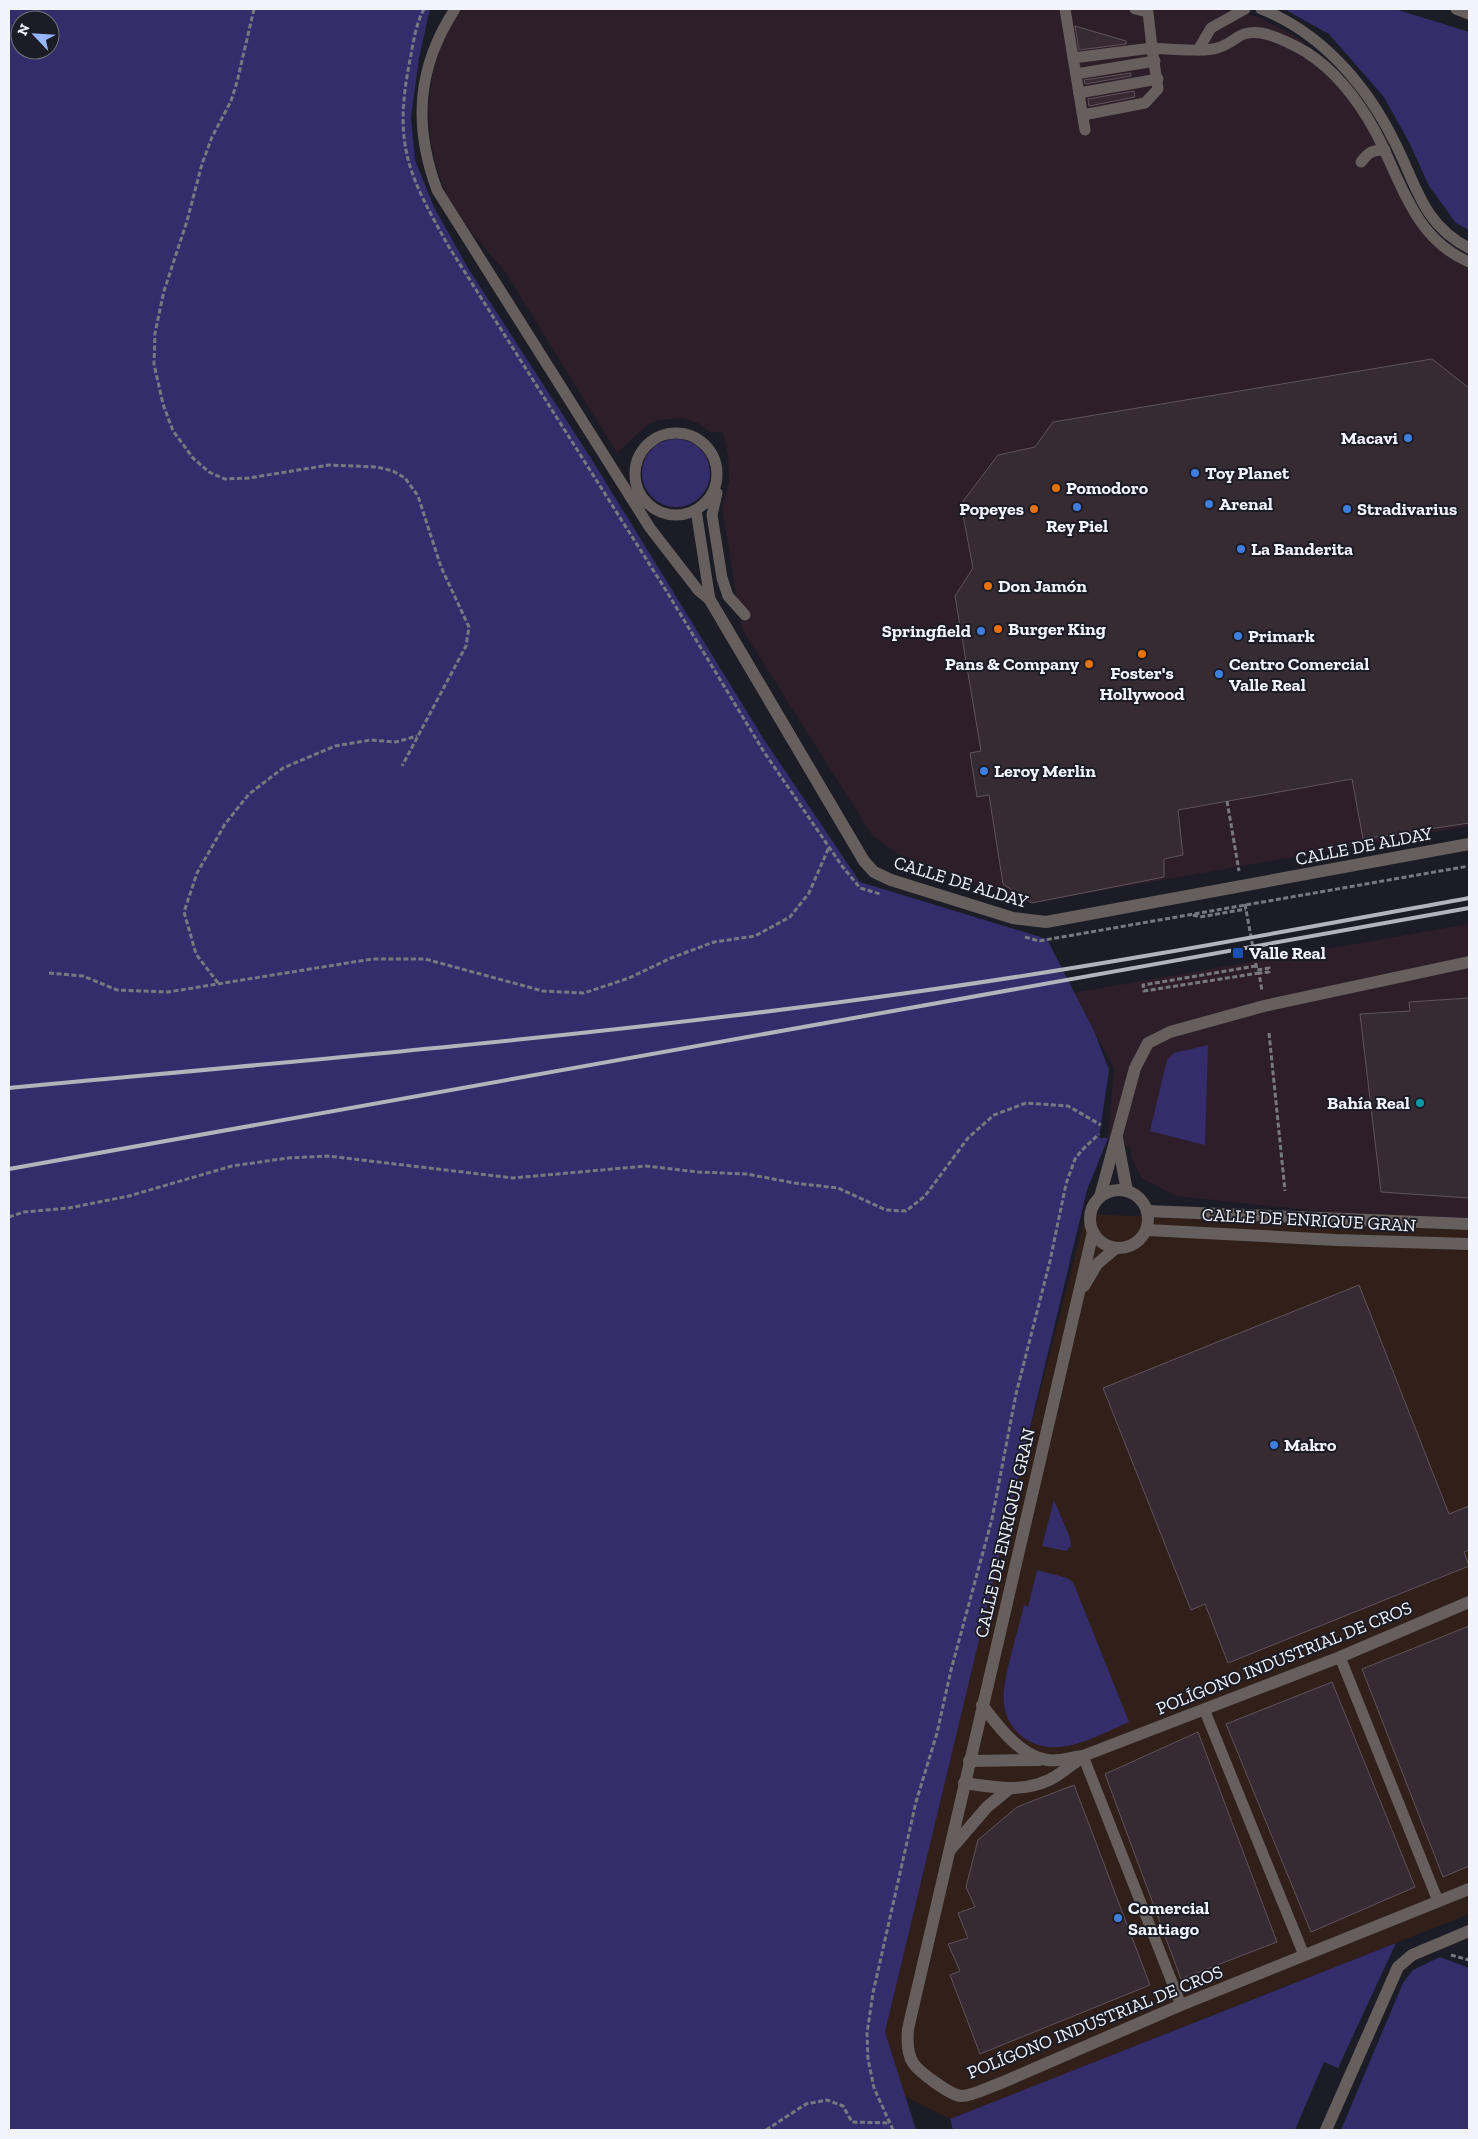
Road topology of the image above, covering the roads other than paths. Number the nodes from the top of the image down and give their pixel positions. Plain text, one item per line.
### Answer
1 (455, 9) edge
2 (1065, 9) edge
3 (1135, 9) edge
4 (1244, 9) edge
5 (1260, 9) edge
6 (1456, 9) edge
7 (1469, 14) edge
8 (1152, 48) junction
9 (1198, 50) junction
10 (1073, 58) junction
11 (1155, 61) junction
12 (1076, 74) junction
13 (1158, 79) junction
14 (1079, 93) junction
15 (1083, 115) junction
16 (1086, 130) dead end
17 (1384, 150) junction
18 (1361, 162) dead end
19 (1469, 248) edge
20 (1469, 262) edge
21 (717, 478) junction
22 (641, 496) junction
23 (696, 510) junction
24 (650, 528) junction
25 (710, 600) junction
26 (745, 615) dead end
27 (1469, 844) edge
28 (1469, 962) edge
29 (1117, 1138) junction
30 (1128, 1191) junction
31 (1100, 1197) junction
32 (1147, 1211) junction
33 (1469, 1224) edge
34 (1147, 1230) junction
35 (1093, 1232) junction
36 (1469, 1244) edge
37 (1116, 1248) junction
38 (1080, 1292) junction
39 (1469, 1602) edge
40 (1340, 1657) junction
41 (982, 1705) junction
42 (1204, 1709) junction
43 (1083, 1756) junction
44 (1046, 1760) junction
45 (969, 1761) junction
46 (964, 1783) junction
47 (1010, 1789) junction
48 (948, 1852) junction
49 (1469, 1889) edge
50 (1438, 1901) junction
51 (1469, 1931) edge
52 (1304, 1955) junction
53 (1181, 2005) junction
54 (1326, 2130) edge

1 - 24 lane
2 - 10 lane
3 - 8 lane
4 - 9 lane
5 - 19 lane
6 - 7 lane
8 - 9 lane
8 - 10 lane
8 - 11 lane
9 - 17 lane
10 - 12 lane
11 - 12 lane
11 - 13 lane
12 - 14 lane
13 - 14 lane
13 - 15 lane
14 - 15 lane
15 - 16 lane
17 - 18 lane
17 - 20 lane
21 - 22 lane
21 - 23 lane
21 - 26 lane
22 - 23 lane
22 - 24 lane
23 - 25 lane
24 - 25 lane
25 - 27 street, CALLE DE ALDAY
28 - 29 street
29 - 30 street
29 - 31 street
30 - 31 street
30 - 32 street
31 - 35 street
32 - 33 street, CALLE DE ENRIQUE GRAN
32 - 34 street
34 - 36 street, CALLE DE ENRIQUE GRAN
34 - 37 street
35 - 37 street
35 - 38 street, CALLE DE ENRIQUE GRAN
37 - 38 street, CALLE DE ENRIQUE GRAN
38 - 41 street, CALLE DE ENRIQUE GRAN
39 - 40 street, POLÍGONO INDUSTRIAL DE CROS
40 - 42 street, POLÍGONO INDUSTRIAL DE CROS
40 - 50 lane
41 - 44 street
41 - 45 street, CALLE DE ENRIQUE GRAN
42 - 43 street, POLÍGONO INDUSTRIAL DE CROS
42 - 52 lane
43 - 44 street, POLÍGONO INDUSTRIAL DE CROS
43 - 47 street, POLÍGONO INDUSTRIAL DE CROS
43 - 53 lane
44 - 45 street, POLÍGONO INDUSTRIAL DE CROS
45 - 46 street, CALLE DE ENRIQUE GRAN
46 - 47 street, POLÍGONO INDUSTRIAL DE CROS
46 - 48 street, POLÍGONO INDUSTRIAL DE CROS
47 - 48 street, POLÍGONO INDUSTRIAL DE CROS
48 - 53 street, POLÍGONO INDUSTRIAL DE CROS
49 - 50 street, POLÍGONO INDUSTRIAL DE CROS
50 - 52 street, POLÍGONO INDUSTRIAL DE CROS
51 - 54 street
52 - 53 street, POLÍGONO INDUSTRIAL DE CROS

